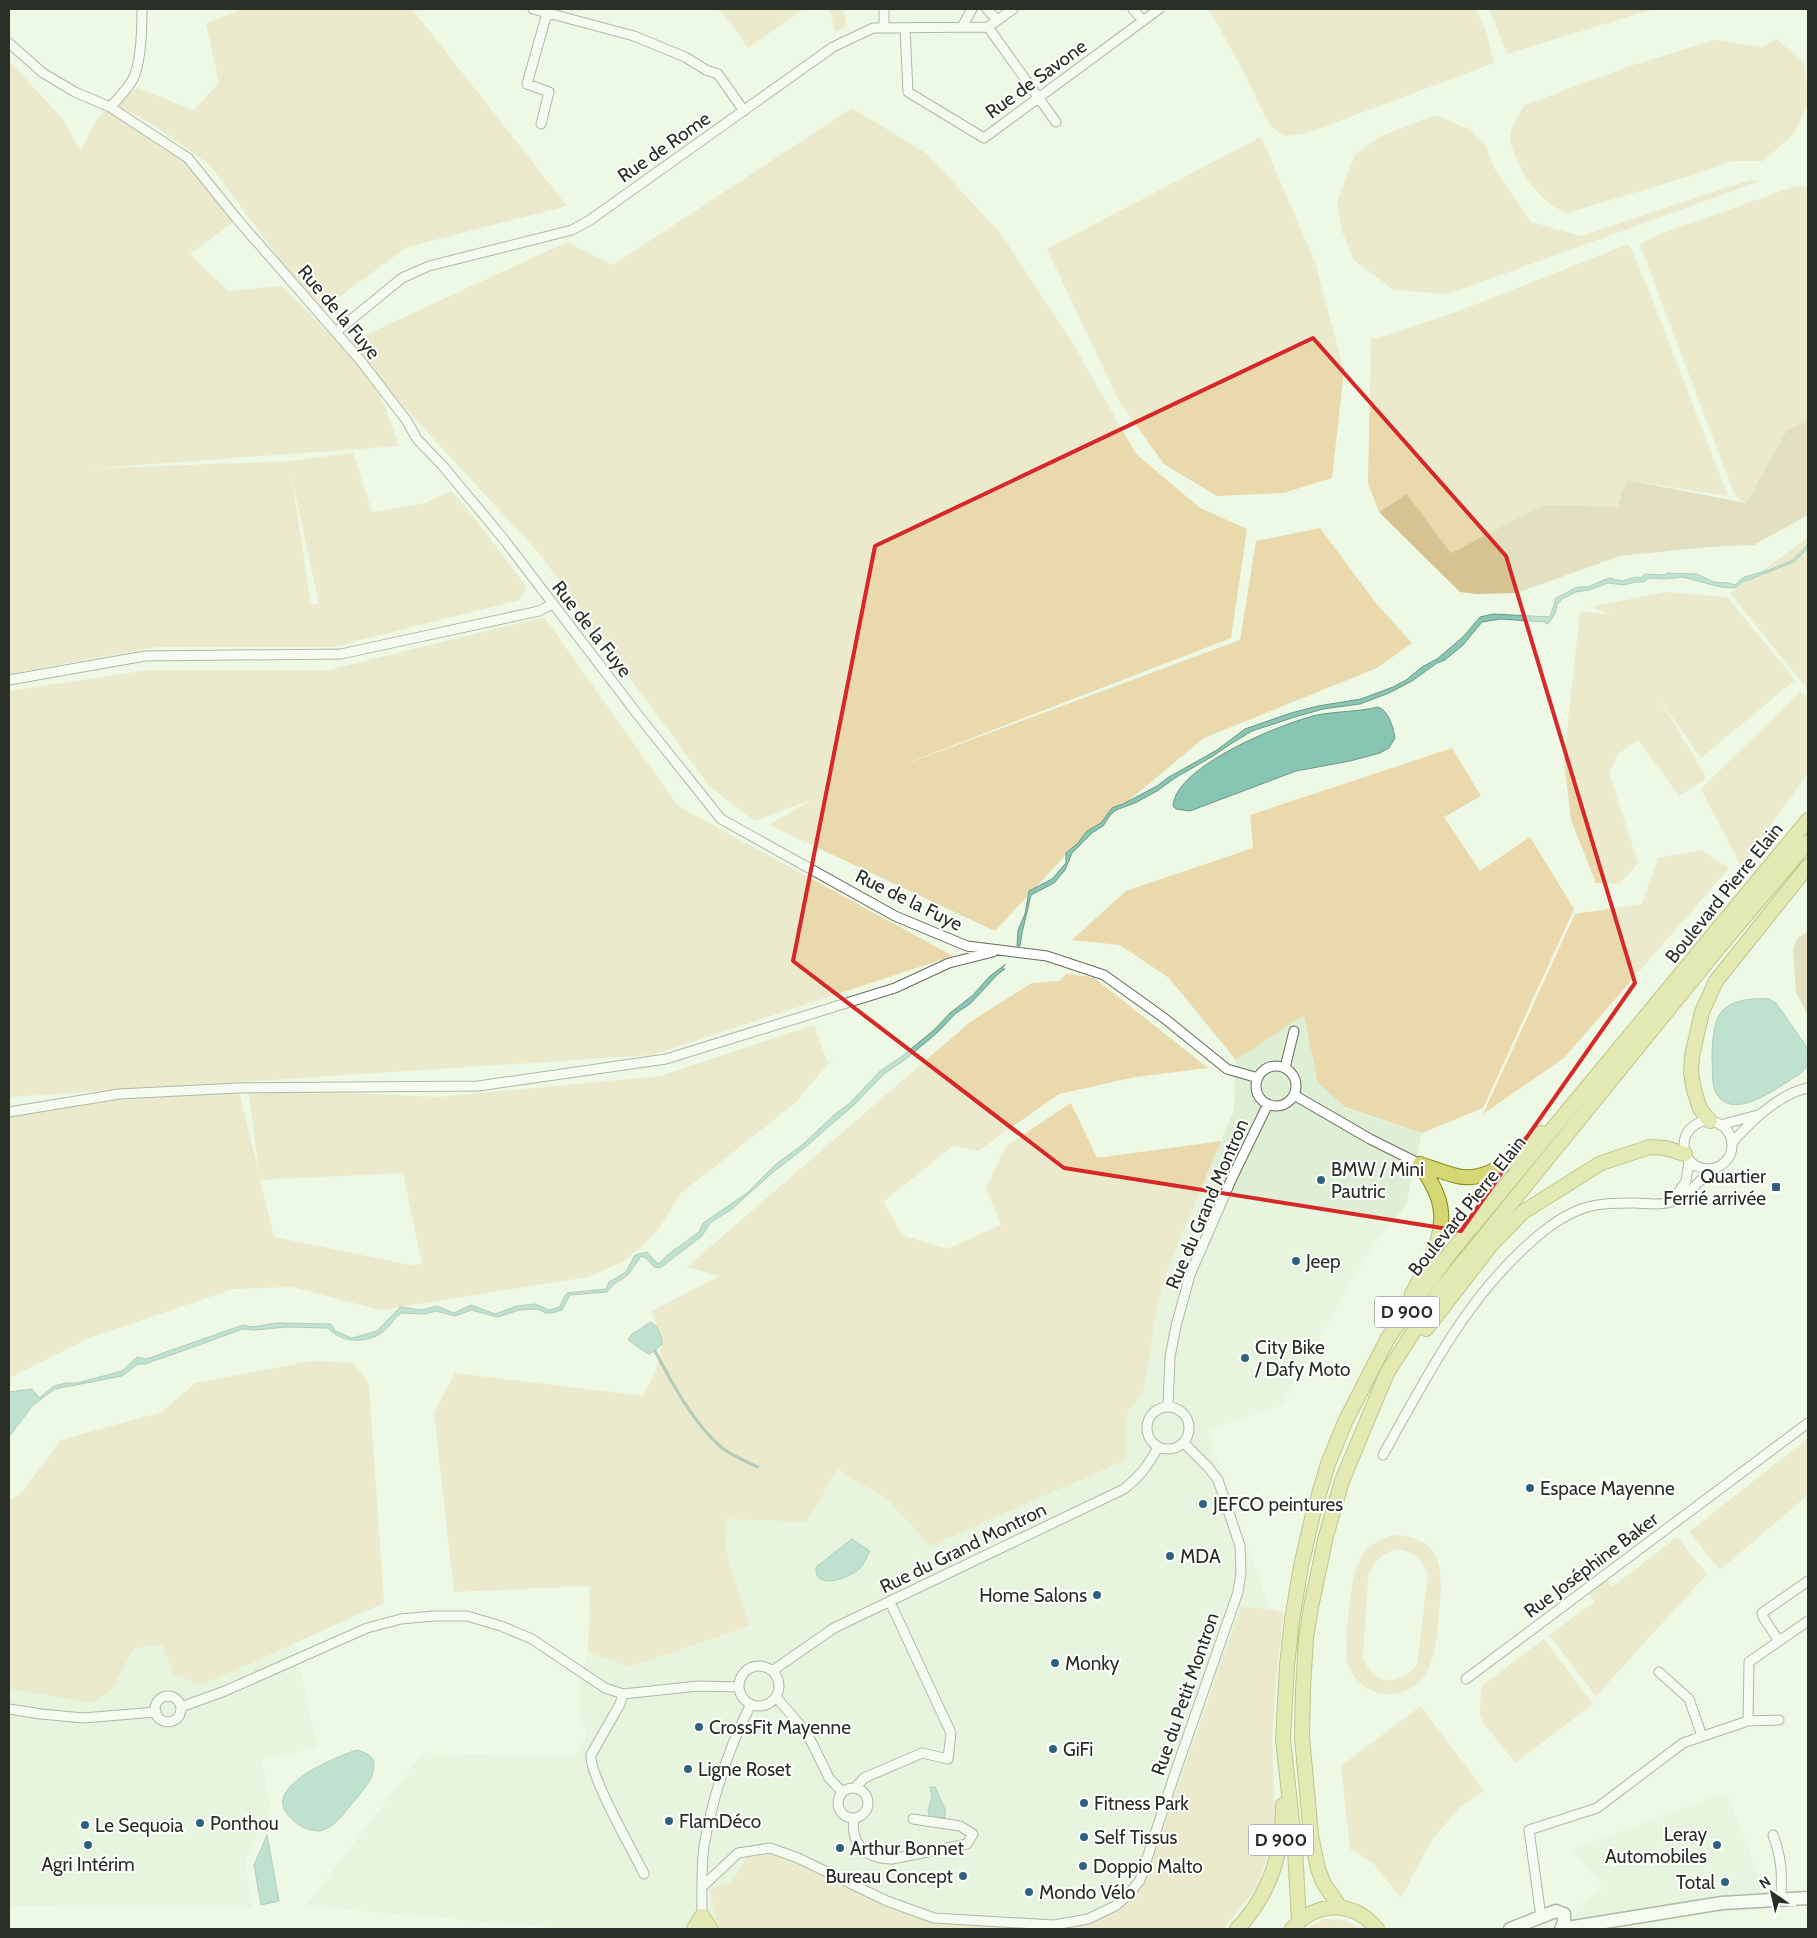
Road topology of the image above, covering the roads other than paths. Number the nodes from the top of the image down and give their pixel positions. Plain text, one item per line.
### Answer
1 (142, 9) edge
2 (532, 9) edge
3 (884, 9) edge
4 (972, 9) edge
5 (987, 9) edge
6 (1013, 9) edge
7 (1133, 9) edge
8 (1159, 9) edge
9 (547, 13) junction
10 (998, 20) junction
11 (1142, 21) junction
12 (884, 28) junction
13 (904, 28) junction
14 (962, 28) junction
15 (988, 28) junction
16 (9, 43) edge
17 (1038, 98) junction
18 (110, 107) junction
19 (744, 111) junction
20 (1056, 122) dead end
21 (541, 124) dead end
22 (336, 332) junction
23 (552, 604) junction
24 (9, 680) edge
25 (1808, 820) edge
26 (1808, 842) edge
27 (1808, 866) edge
28 (998, 950) junction
29 (1294, 1031) dead end
30 (1285, 1068) junction
31 (1258, 1078) junction
32 (1808, 1088) edge
33 (1294, 1095) junction
34 (1268, 1104) junction
35 (1571, 1107) junction
36 (9, 1112) edge
37 (1761, 1114) junction
38 (1715, 1123) junction
39 (1732, 1143) junction
40 (1688, 1157) junction
41 (1420, 1164) junction
42 (1712, 1169) junction
43 (1672, 1202) junction
44 (1388, 1338) junction
45 (1378, 1394) junction
46 (1168, 1407) junction
47 (1808, 1423) edge
48 (1184, 1443) junction
49 (1158, 1447) junction
50 (1383, 1455) dead end
51 (1808, 1581) edge
52 (890, 1602) junction
53 (1807, 1625) edge
54 (1779, 1641) junction
55 (772, 1671) junction
56 (1659, 1672) dead end
57 (1466, 1679) dead end
58 (739, 1687) junction
59 (623, 1694) junction
60 (776, 1697) junction
61 (751, 1704) junction
62 (181, 1708) junction
63 (9, 1709) edge
64 (156, 1712) junction
65 (1778, 1720) dead end
66 (1748, 1721) junction
67 (1702, 1736) junction
68 (1283, 1739) junction
69 (855, 1788) junction
70 (842, 1792) junction
71 (854, 1818) junction
72 (913, 1819) dead end
73 (1773, 1834) dead end
74 (644, 1874) dead end
75 (702, 1887) junction
76 (1808, 1898) edge
77 (1781, 1899) junction
78 (1340, 1908) junction
79 (1564, 1914) junction
80 (702, 1916) junction
81 (1541, 1917) junction
82 (1591, 1925) junction
83 (1295, 1926) edge
84 (694, 1929) edge
85 (711, 1929) edge
86 (1237, 1929) edge
87 (1377, 1929) edge
88 (1510, 1929) edge
89 (1561, 1929) edge

1 - 18 street
2 - 9 street
3 - 12 street
4 - 14 street
5 - 10 street
6 - 10 street
7 - 11 street
8 - 11 street, Rue de Savone
9 - 19 street
9 - 21 street
10 - 15 street
11 - 17 street, Rue de Savone
12 - 13 street, Rue de Rome
12 - 19 street, Rue de Rome
13 - 14 street, Rue de Rome
13 - 17 street, Rue de Savone
14 - 15 street, Rue de Rome
15 - 17 street
16 - 18 street, Rue de la Fuye
17 - 20 street
18 - 22 street, Rue de la Fuye
19 - 22 street, Rue de Rome
22 - 23 street, Rue de la Fuye
23 - 24 street
23 - 28 street, Rue de la Fuye
25 - 35 main road, Boulevard Pierre Elain / D 900
26 - 45 main road, Boulevard Pierre Elain / D 900
27 - 38 main road
28 - 31 street, Rue de la Fuye
28 - 36 street
29 - 30 street
30 - 31 street
30 - 33 street
31 - 34 street
32 - 37 street
33 - 34 street
33 - 41 street
34 - 46 street, Rue du Grand Montron
35 - 41 main road
35 - 44 main road, Boulevard Pierre Elain / D 900
37 - 38 street
37 - 39 street
38 - 39 street
38 - 40 street
39 - 42 street
40 - 42 street
40 - 43 street
40 - 45 main road
41 - 44 main road
42 - 43 street
43 - 50 street
44 - 68 main road, Boulevard Pierre Elain / D 900
45 - 78 main road, Boulevard Pierre Elain / D 900
46 - 48 street
46 - 49 street
47 - 57 street, Rue Joséphine Baker
48 - 49 street
48 - 75 street, Rue du Petit Montron
49 - 52 street, Rue du Grand Montron
51 - 54 street
52 - 55 street, Rue du Grand Montron
52 - 69 street
53 - 54 street
54 - 66 street
55 - 58 street
55 - 60 street
56 - 67 street
58 - 59 street
58 - 61 street
59 - 62 street
59 - 74 street
60 - 61 street
60 - 70 street
61 - 75 street
62 - 64 street
62 - 64 street
63 - 64 street
65 - 66 street
66 - 67 street
67 - 81 street
68 - 83 main road, Boulevard Pierre Elain / D 900
68 - 86 main road, D 900
69 - 70 street
69 - 71 street
70 - 71 street
71 - 72 street
73 - 77 street
75 - 80 street
76 - 77 main road
77 - 82 main road
78 - 83 main road
78 - 87 main road
79 - 81 main road
79 - 82 main road
79 - 89 main road
80 - 84 main road
80 - 85 main road
81 - 88 main road
82 - 89 main road

